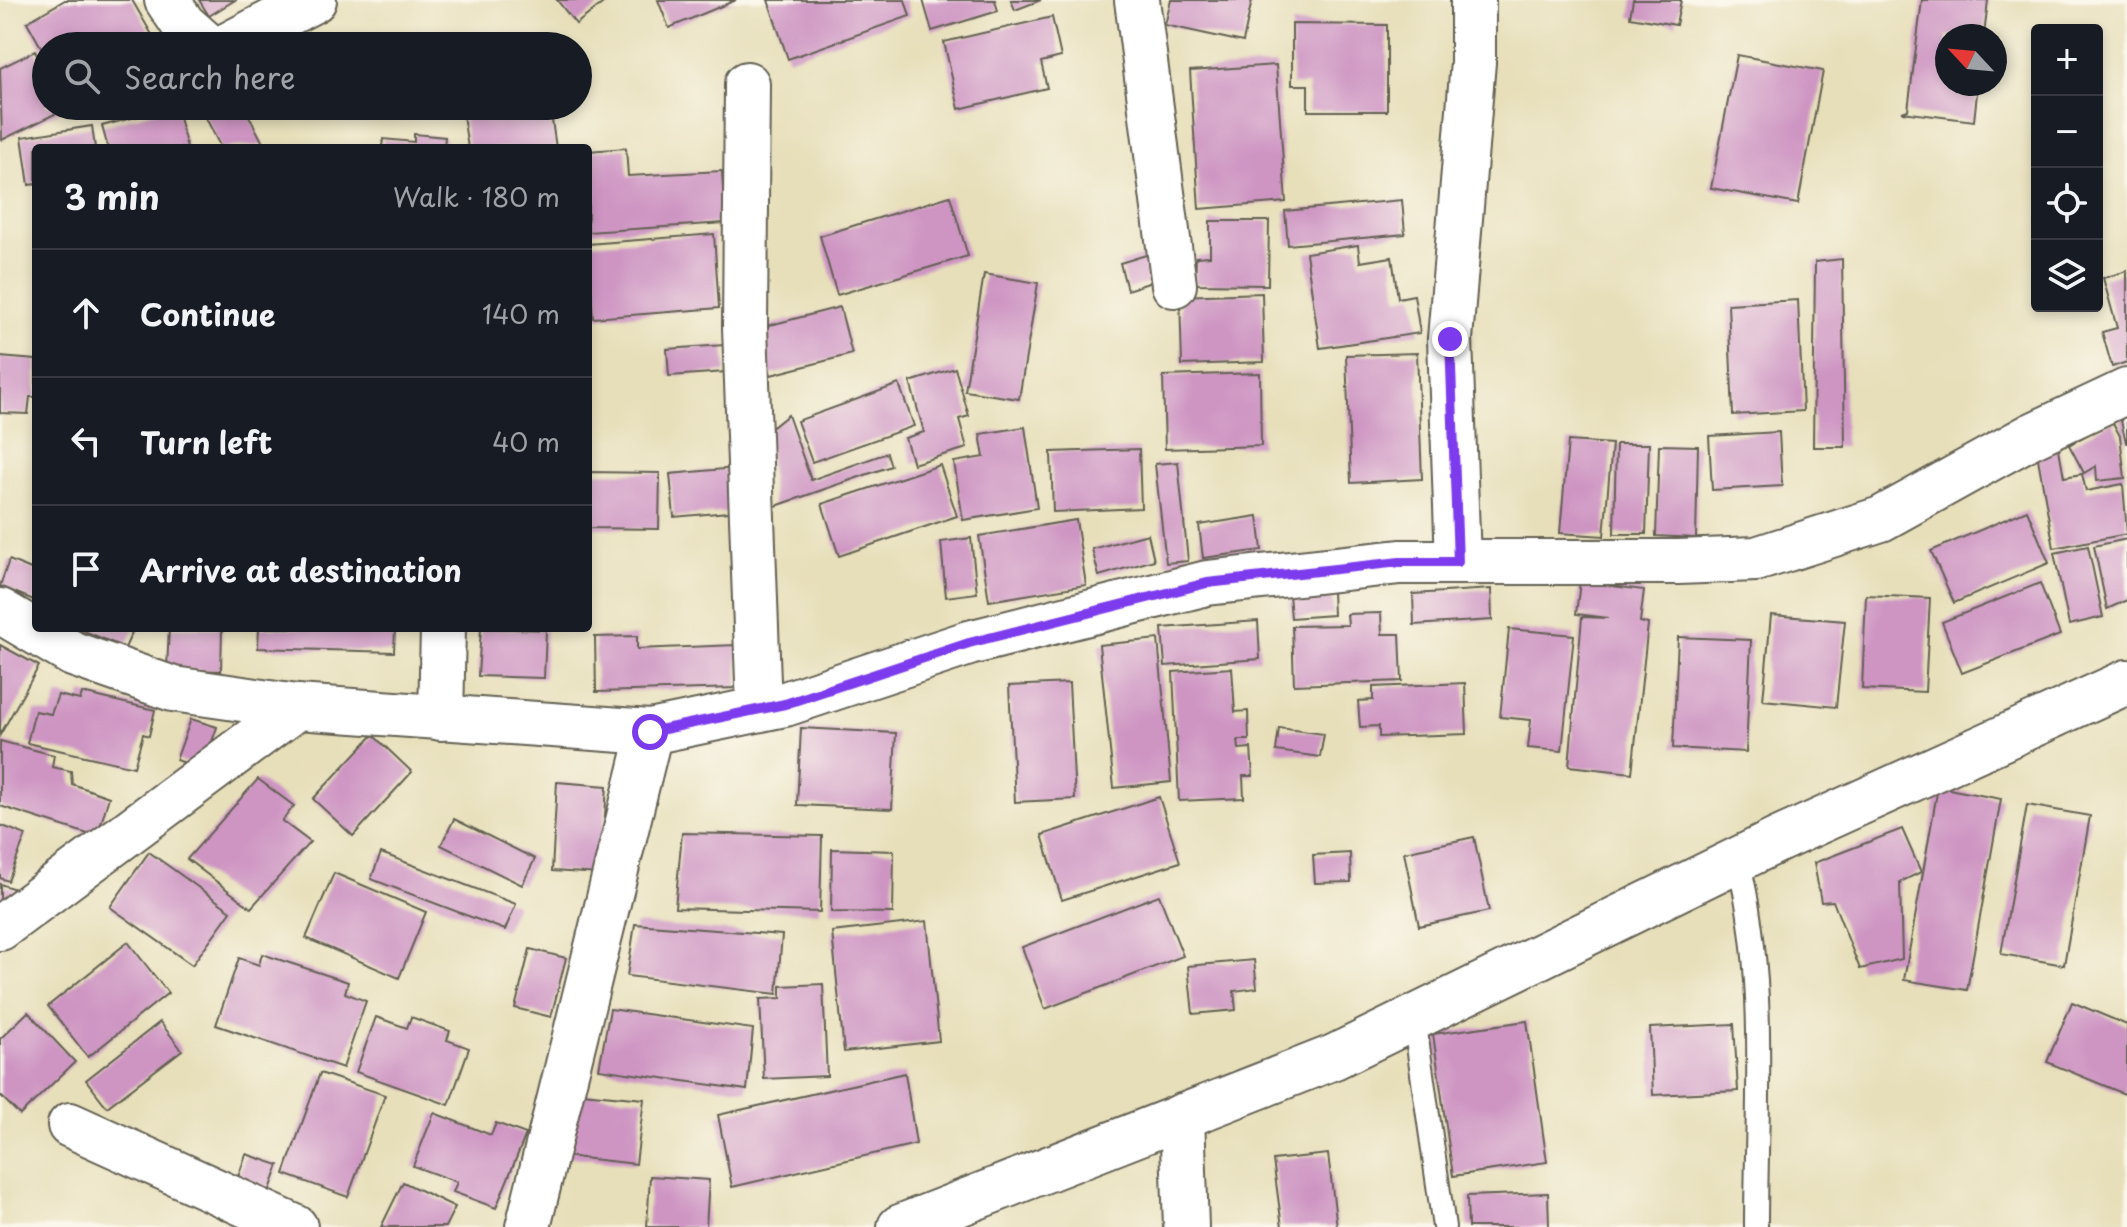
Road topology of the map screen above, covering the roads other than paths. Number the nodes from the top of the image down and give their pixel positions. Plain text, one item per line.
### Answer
1 (167, 0) edge
2 (314, 0) edge
3 (1137, 0) edge
4 (1473, 0) edge
5 (192, 32) edge
6 (253, 32) edge
7 (747, 84) dead end
8 (1174, 285) dead end
9 (2127, 391) edge
10 (1458, 562) junction
11 (0, 611) edge
12 (32, 630) edge
13 (36, 632) edge
14 (443, 632) edge
15 (2127, 682) edge
16 (297, 707) junction
17 (759, 709) junction
18 (441, 718) junction
19 (650, 732) junction
20 (1738, 860) junction
21 (0, 928) edge
22 (1414, 1018) junction
23 (1182, 1116) junction
24 (70, 1125) dead end
25 (295, 1227) edge
26 (528, 1227) edge
27 (900, 1227) edge
28 (1186, 1227) edge
29 (1444, 1227) edge
30 (1756, 1227) edge

1 - 5 street
2 - 6 street
3 - 8 street
4 - 10 street
7 - 17 street
9 - 10 street
10 - 17 street
11 - 12 street
13 - 16 street
14 - 18 street
15 - 20 street
16 - 18 street
16 - 21 street
17 - 19 street
18 - 19 street
19 - 26 street
20 - 22 street
20 - 30 lane
22 - 23 street
22 - 29 lane
23 - 27 street
23 - 28 street
24 - 25 street

